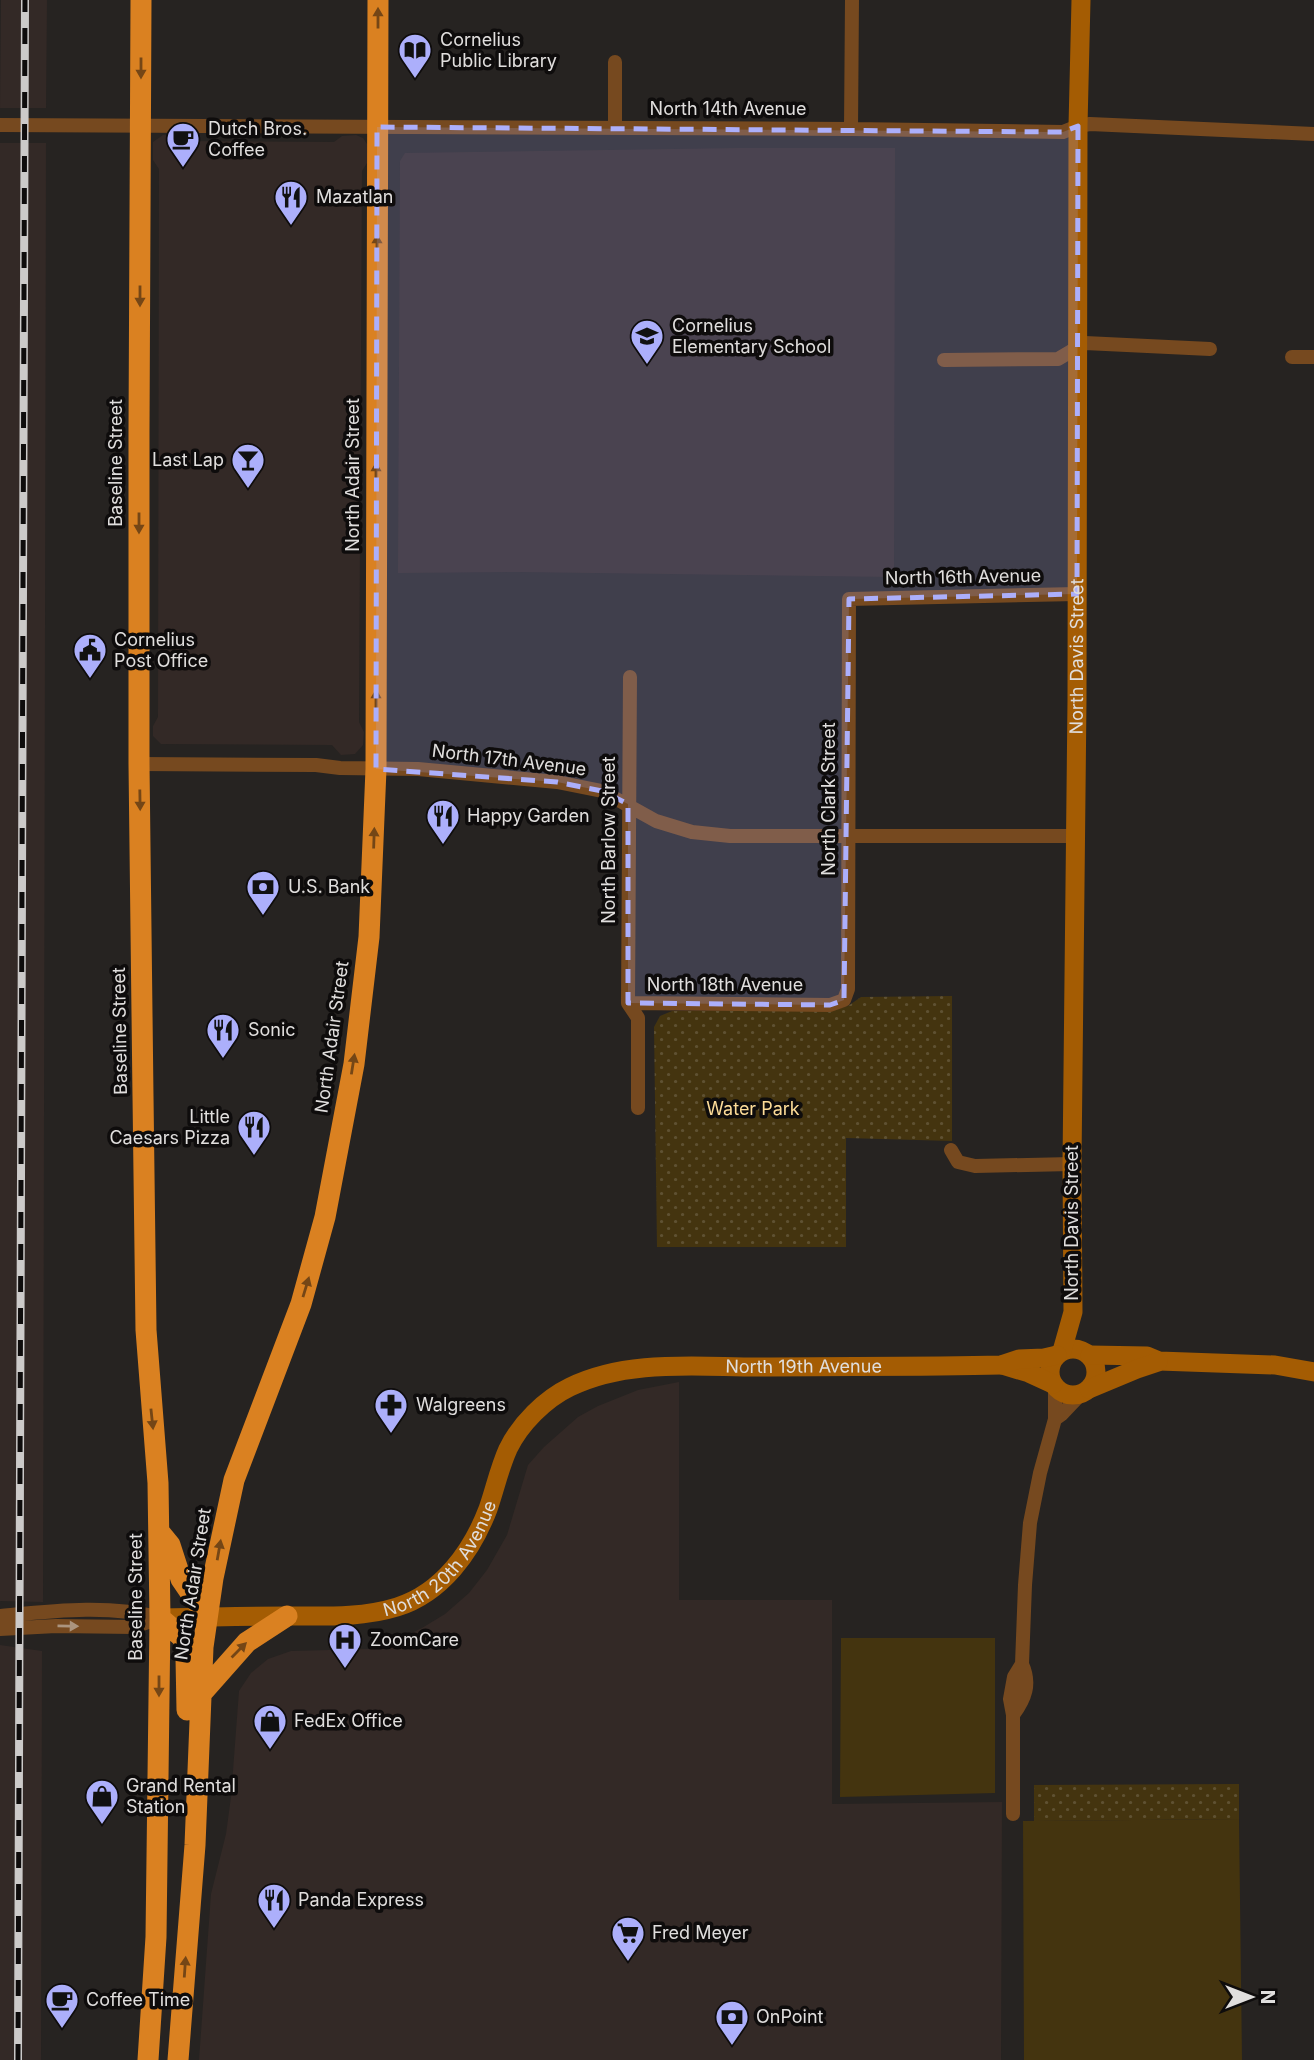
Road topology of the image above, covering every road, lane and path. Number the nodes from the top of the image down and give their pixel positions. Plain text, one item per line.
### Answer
1 (141, 0) edge
2 (378, 0) edge
3 (852, 0) edge
4 (1081, 0) edge
5 (615, 62) dead end
6 (0, 125) edge
7 (141, 126) junction
8 (1078, 126) junction
9 (377, 127) junction
10 (614, 128) junction
11 (851, 129) junction
12 (1314, 134) edge
13 (1077, 348) junction
14 (1210, 349) dead end
15 (1292, 357) dead end
16 (1314, 357) edge
17 (944, 360) dead end
18 (1077, 594) junction
19 (849, 599) joint
20 (630, 677) dead end
21 (139, 764) junction
22 (376, 769) junction
23 (628, 804) junction
24 (848, 835) junction
25 (1075, 836) junction
26 (844, 1000) joint
27 (628, 1003) junction
28 (638, 1108) dead end
29 (951, 1150) dead end
30 (1072, 1164) junction
31 (1073, 1312) junction
32 (1059, 1353) junction
33 (1088, 1354) junction
34 (1159, 1361) junction
35 (1001, 1365) junction
36 (1314, 1372) edge
37 (607, 1373) joint
38 (1054, 1386) junction
39 (1084, 1392) junction
40 (1055, 1419) junction
41 (159, 1531) junction
42 (0, 1616) edge
43 (286, 1616) junction
44 (207, 1617) junction
45 (160, 1618) junction
46 (0, 1629) edge
47 (201, 1694) junction
48 (1013, 1814) dead end
49 (195, 1844) junction
50 (148, 2060) edge
51 (178, 2060) edge

1 -> 7 highway, Baseline Street
9 -> 2 highway, North Adair Street
3 - 11 street
4 - 8 main road, North Davis Street
5 - 10 street
6 - 7 street, North 14th Avenue
7 - 9 street, North 14th Avenue
7 -> 21 highway, Baseline Street
8 - 11 street, North 14th Avenue
8 - 12 street, North 14th Avenue
8 - 13 main road, North Davis Street
9 - 10 street, North 14th Avenue
22 -> 9 highway, North Adair Street
10 - 11 street, North 14th Avenue
13 - 14 street
13 - 17 street
13 - 18 main road, North Davis Street
15 - 16 street
18 - 19 street, North 16th Avenue
18 - 25 main road, North Davis Street
19 - 24 street, North Clark Street
20 - 23 street, North Barlow Street
21 - 22 street, North 17th Avenue
21 -> 41 highway, Baseline Street
22 - 23 street, North 17th Avenue
44 -> 22 highway, North Adair Street
23 - 24 street, North 17th Avenue
23 - 27 street, North Barlow Street
24 - 25 street, North 17th Avenue
24 - 26 street, North Clark Street
25 - 30 main road, North Davis Street
26 - 27 street, North 18th Avenue
27 - 28 street, North 18th Avenue
29 - 30 street
30 - 31 main road, North Davis Street
31 - 32 main road
31 - 33 main road
32 - 33 main road, North 19th Avenue
32 - 35 main road, North 19th Avenue
32 - 38 main road
33 - 34 main road, North 19th Avenue
33 - 39 main road
34 - 36 main road, North 19th Avenue
34 - 39 main road, North 19th Avenue
35 - 37 main road, North 19th Avenue
35 - 38 main road, North 19th Avenue
37 - 43 main road, North 20th Avenue
38 - 39 main road, North 19th Avenue
38 - 40 street
39 - 40 street
40 - 48 street
41 - 44 highway
41 - 45 highway, Baseline Street
42 - 45 street
43 - 44 main road, North 20th Avenue
47 -> 43 highway
44 - 45 main road, North 20th Avenue
44 - 47 highway, North Adair Street
46 -> 45 street
45 - 49 highway
45 -> 50 highway, Baseline Street
47 - 49 highway, North Adair Street
51 -> 49 highway, North Adair Street

